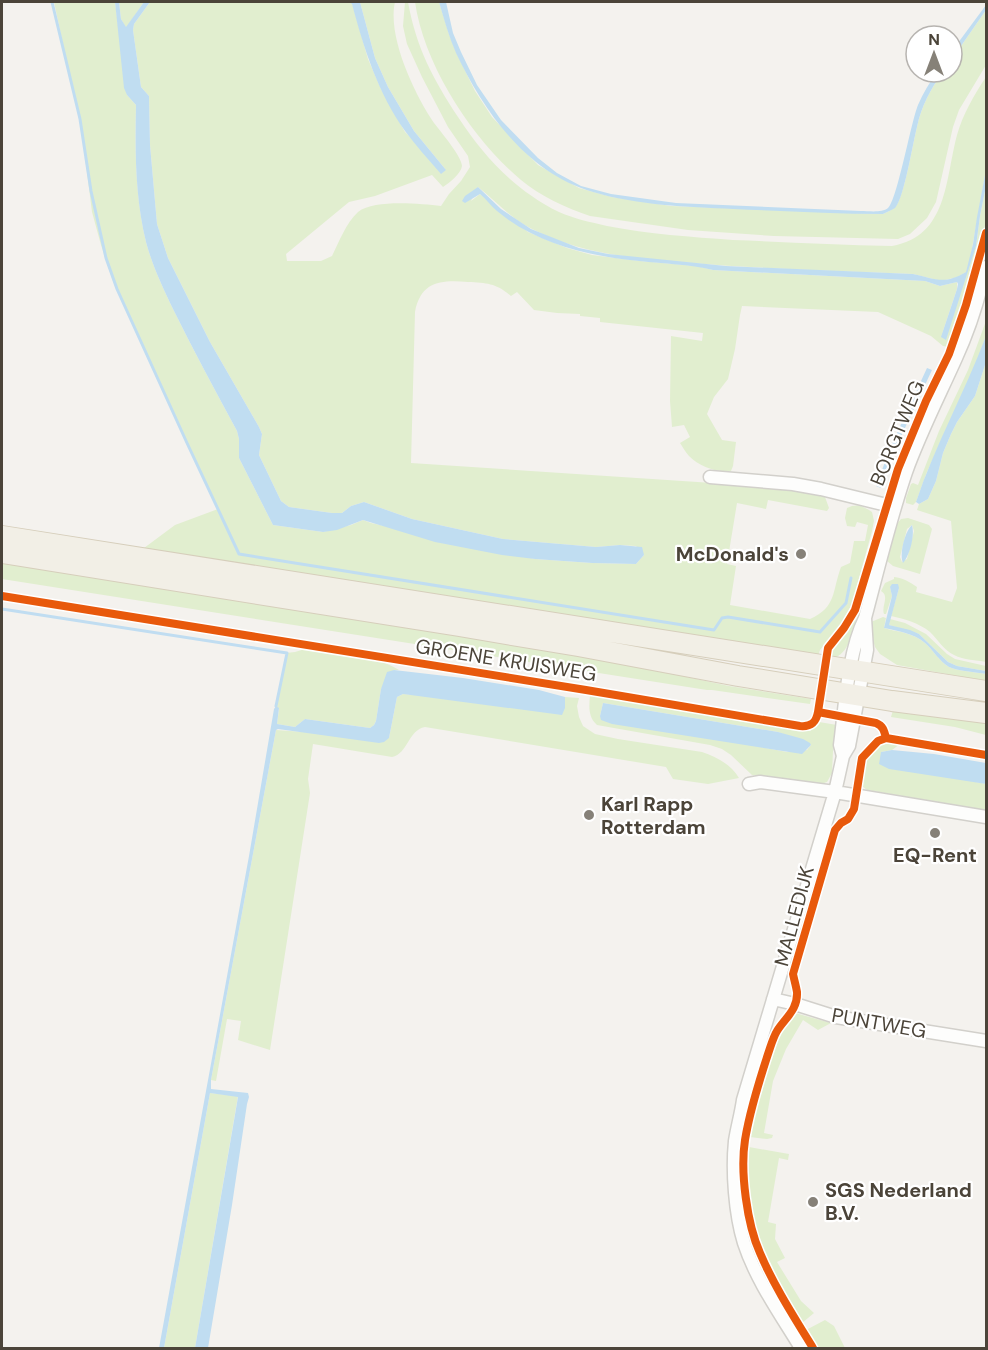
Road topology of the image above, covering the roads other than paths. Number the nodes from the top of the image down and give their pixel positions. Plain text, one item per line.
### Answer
1 (987, 267) edge
2 (711, 477) dead end
3 (895, 507) junction
4 (2, 536) edge
5 (2, 553) edge
6 (857, 670) junction
7 (987, 691) edge
8 (853, 695) junction
9 (987, 712) edge
10 (748, 784) dead end
11 (835, 792) junction
12 (987, 817) edge
13 (773, 999) junction
14 (987, 1041) edge
15 (801, 1348) edge

1 - 3 street, BORGTWEG
2 - 3 street
3 - 6 street, BORGTWEG
4 - 6 main road
5 - 8 main road, GROENE KRUISWEG
6 - 7 main road
6 - 8 street, BORGTWEG
8 - 9 main road, GROENE KRUISWEG
8 - 11 street, MALLEDIJK
10 - 11 street
11 - 12 street
11 - 13 street, MALLEDIJK
13 - 14 street, PUNTWEG
13 - 15 street, MALLEDIJK

